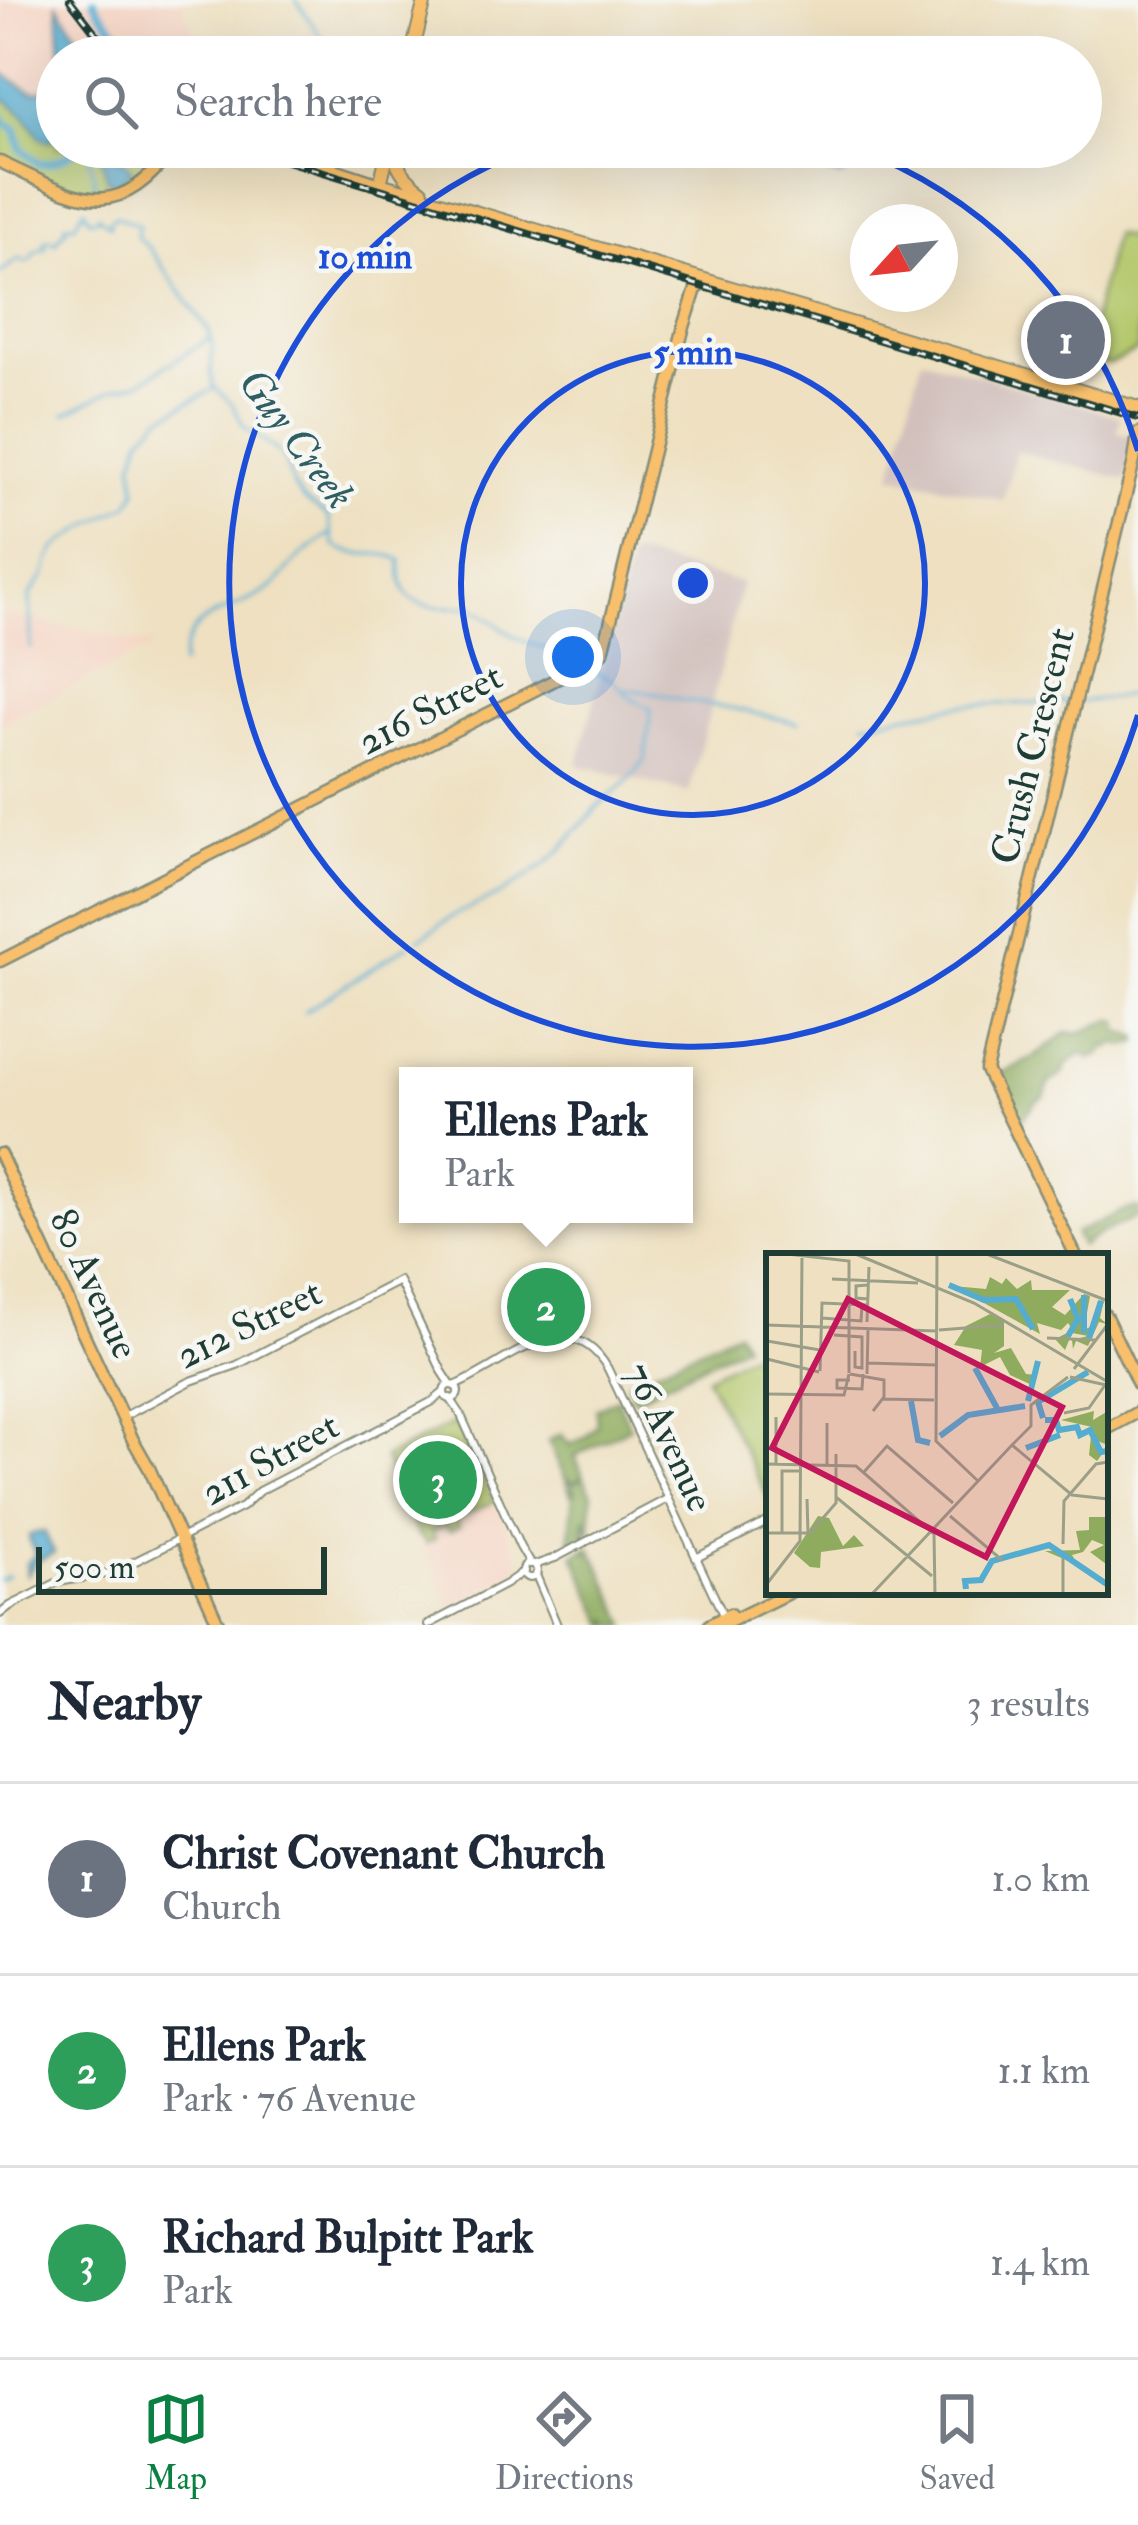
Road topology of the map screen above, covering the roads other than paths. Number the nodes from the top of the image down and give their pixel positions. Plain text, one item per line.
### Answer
1 (424, 0) edge
2 (416, 36) edge
3 (0, 162) edge
4 (159, 168) edge
5 (332, 168) edge
6 (385, 168) edge
7 (399, 168) edge
8 (380, 184) junction
9 (433, 198) junction
10 (599, 247) junction
11 (701, 283) junction
12 (683, 330) junction
13 (1135, 408) edge
14 (1138, 433) edge
15 (0, 961) edge
16 (0, 1154) edge
17 (1075, 1253) edge
18 (1108, 1321) edge
19 (540, 1341) joint
20 (1138, 1384) edge
21 (451, 1392) junction
22 (1138, 1414) edge
23 (123, 1418) junction
24 (1108, 1429) edge
25 (669, 1498) junction
26 (766, 1523) edge
27 (177, 1540) junction
28 (696, 1558) junction
29 (531, 1571) junction
30 (771, 1595) edge
31 (783, 1595) edge
32 (0, 1614) edge
33 (723, 1621) edge
34 (215, 1625) edge
35 (428, 1625) edge
36 (555, 1625) edge
37 (709, 1625) edge

1 - 2 highway
3 - 4 main road
5 - 8 main road
6 - 8 highway
7 - 9 highway
8 - 9 highway
9 - 10 highway
10 - 11 highway
10 - 11 highway
11 - 12 main road
11 - 12 main road, 216 Street
11 - 13 highway
12 - 15 main road, 216 Street
14 - 17 main road, Crush Crescent
16 - 23 main road, 80 Avenue
18 - 20 main road
19 - 21 street, 211 Street
19 - 25 street, 76 Avenue
21 - 23 street, 212 Street
21 - 27 street, 211 Street
21 - 29 street
22 - 24 main road
23 - 27 main road, 80 Avenue
25 - 28 street, 76 Avenue
25 - 29 street
26 - 28 street
27 - 32 street, 211 Street
27 - 34 main road, 80 Avenue
28 - 33 street, 76 Avenue
29 - 35 street
29 - 36 street
30 - 33 main road
31 - 33 main road
33 - 37 main road

